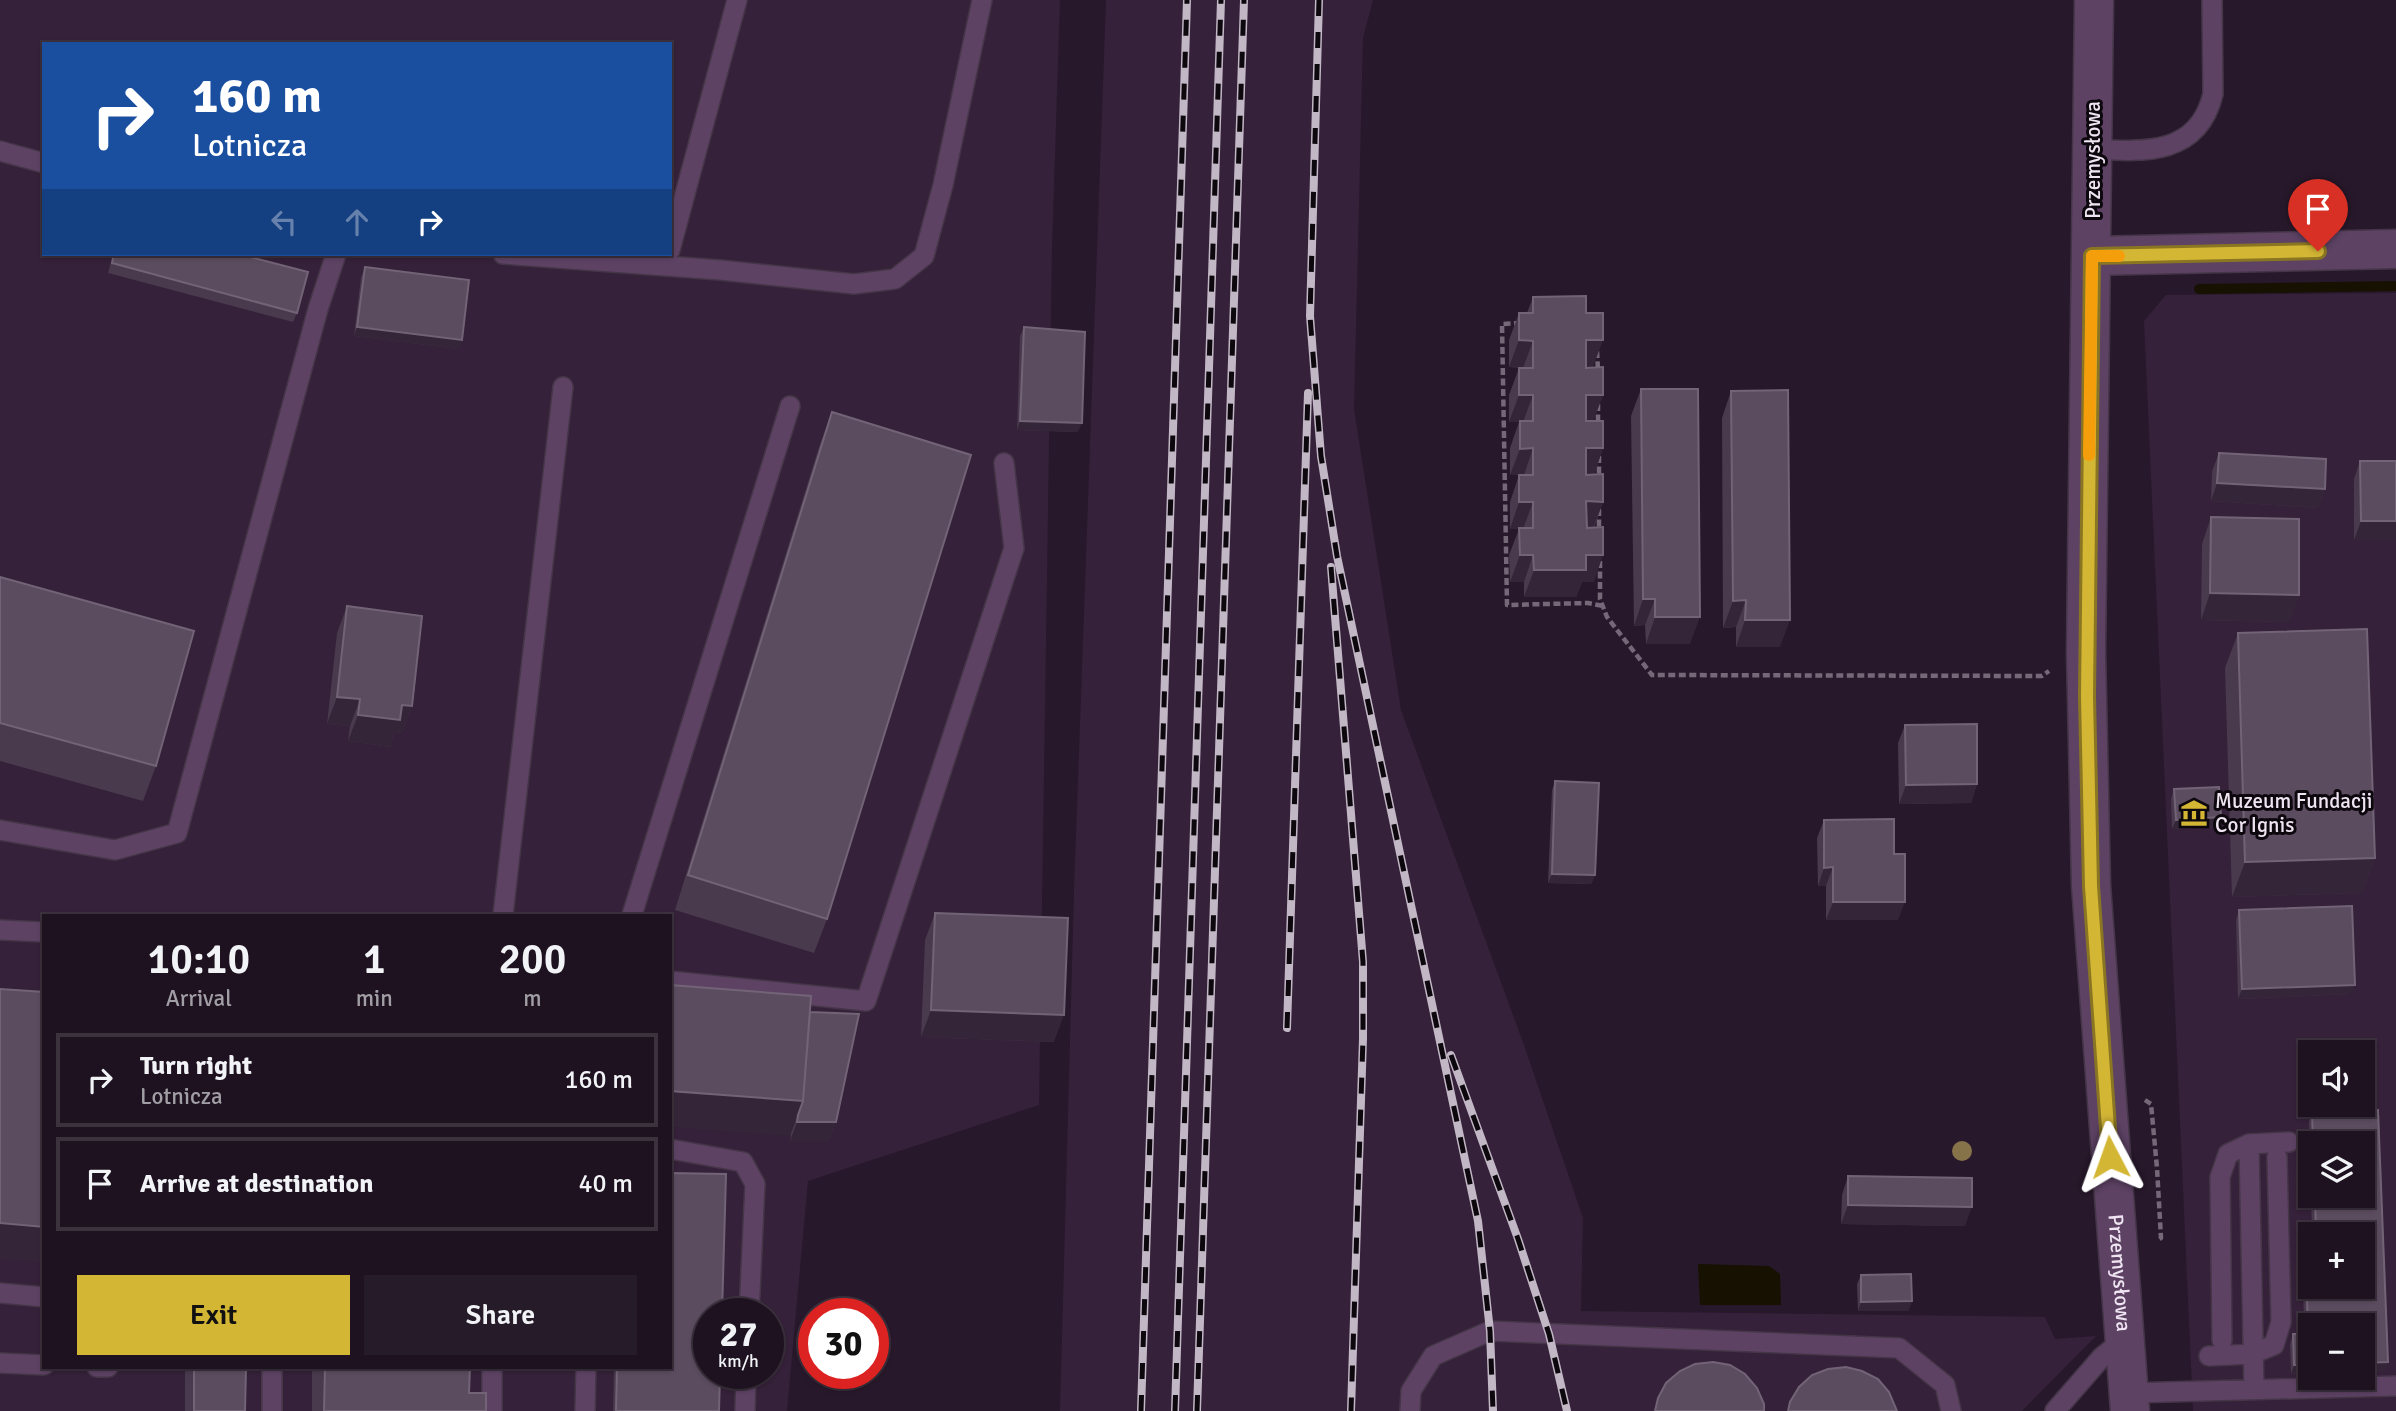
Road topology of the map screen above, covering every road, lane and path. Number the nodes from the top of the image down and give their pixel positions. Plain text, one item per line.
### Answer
1 (737, 0) edge
2 (982, 0) edge
3 (2094, 0) edge
4 (2212, 0) edge
5 (2093, 149) junction
6 (0, 151) edge
7 (42, 162) edge
8 (672, 242) edge
9 (2396, 249) edge
10 (335, 256) edge
11 (613, 256) edge
12 (2092, 256) junction
13 (668, 257) edge
14 (1529, 323) edge
15 (1597, 348) edge
16 (1598, 376) edge
17 (563, 387) dead end
18 (1598, 390) edge
19 (790, 406) dead end
20 (1598, 432) edge
21 (1598, 446) edge
22 (1004, 463) dead end
23 (1599, 488) edge
24 (1599, 502) edge
25 (1600, 543) edge
26 (1600, 557) edge
27 (1603, 606) junction
28 (2087, 652) junction
29 (0, 830) edge
30 (503, 914) edge
31 (632, 914) edge
32 (0, 929) edge
33 (42, 932) edge
34 (672, 981) edge
35 (2249, 1144) junction
36 (672, 1149) edge
37 (0, 1293) edge
38 (42, 1297) edge
39 (750, 1298) edge
40 (2124, 1339) junction
41 (2222, 1340) dead end
42 (2252, 1354) junction
43 (2209, 1356) dead end
44 (0, 1363) edge
45 (42, 1365) edge
46 (272, 1369) edge
47 (492, 1369) edge
48 (586, 1369) edge
49 (2396, 1386) edge
50 (746, 1389) edge
51 (2254, 1390) junction
52 (2129, 1402) edge
53 (272, 1411) edge
54 (492, 1411) edge
55 (585, 1411) edge
56 (745, 1411) edge
57 (1410, 1411) edge
58 (1951, 1411) edge
59 (2055, 1411) edge

1 - 8 lane
2 - 13 lane
3 - 5 street, Przemysłowa
4 - 5 lane
5 - 12 street, Przemysłowa
6 - 7 lane
9 - 12 street
10 - 29 lane
11 - 13 lane
12 - 28 street, Przemysłowa
14 - 27 path
15 - 16 path
17 - 30 lane
18 - 20 path
19 - 31 lane
21 - 23 path
22 - 34 lane
24 - 25 path
26 - 27 path
27 - 28 path
28 - 40 street, Przemysłowa
32 - 33 lane
35 - 41 lane
35 - 42 lane
35 - 42 lane
36 - 39 lane
37 - 38 lane
40 - 52 street, Przemysłowa
40 - 59 lane
42 - 43 lane
42 - 51 lane
44 - 45 lane
46 - 53 lane
47 - 54 lane
48 - 55 lane
49 - 51 lane
50 - 56 lane
51 - 52 lane
57 - 58 lane

